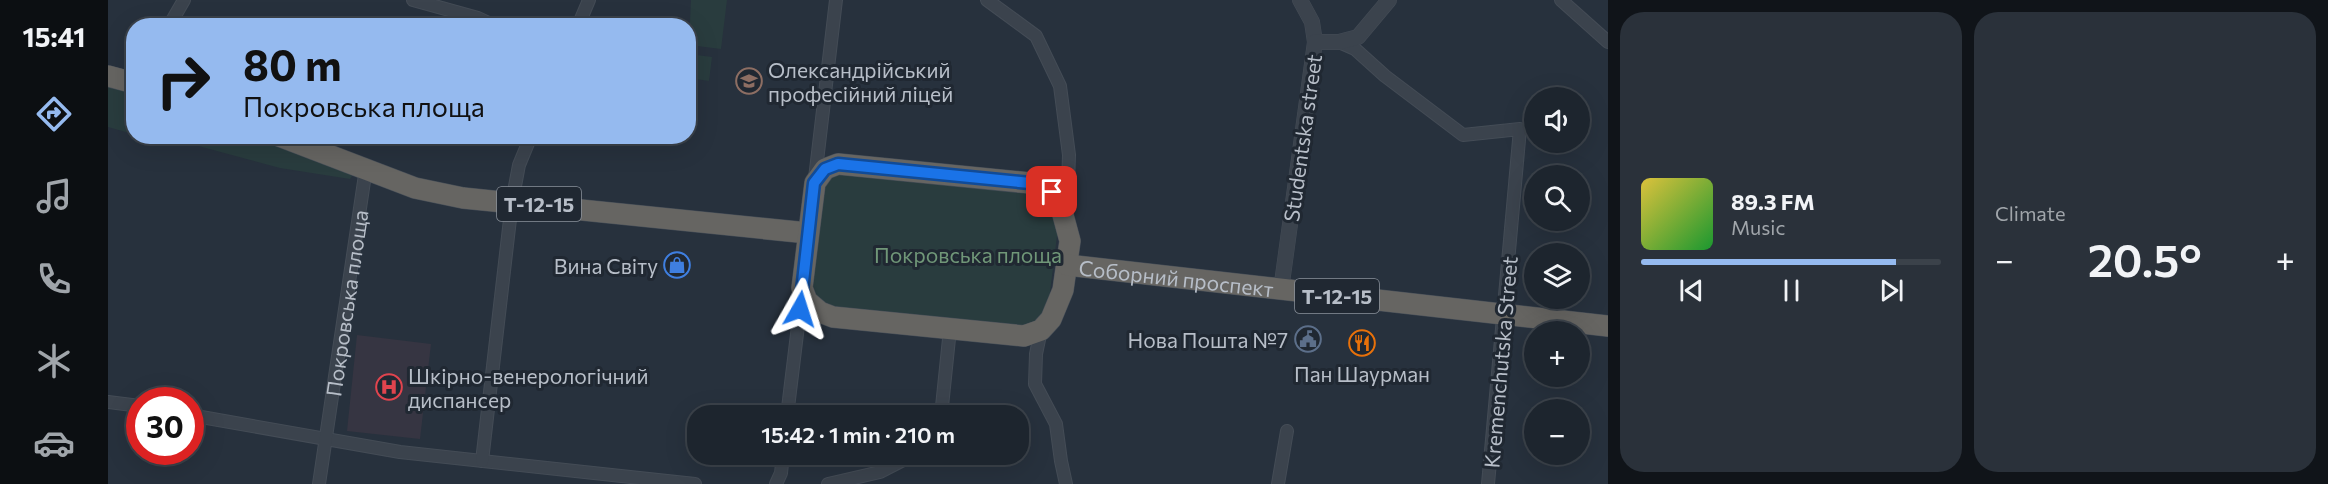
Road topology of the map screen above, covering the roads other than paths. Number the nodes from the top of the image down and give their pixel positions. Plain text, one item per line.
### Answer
1 (184, 0) edge
2 (413, 0) edge
3 (589, 0) edge
4 (836, 0) edge
5 (987, 0) edge
6 (1300, 0) edge
7 (1389, 0) edge
8 (1561, 0) edge
9 (174, 18) edge
10 (478, 18) edge
11 (581, 18) edge
12 (1315, 42) junction
13 (1339, 42) junction
14 (1608, 42) edge
15 (108, 76) edge
16 (126, 80) edge
17 (301, 144) edge
18 (528, 144) edge
19 (366, 168) junction
20 (814, 183) junction
21 (512, 202) junction
22 (1066, 222) junction
23 (808, 233) junction
24 (1067, 265) junction
25 (802, 288) junction
26 (1281, 290) junction
27 (1504, 315) junction
28 (1608, 326) edge
29 (950, 329) junction
30 (1041, 330) junction
31 (108, 402) edge
32 (126, 404) edge
33 (788, 405) edge
34 (943, 405) edge
35 (204, 417) edge
36 (1287, 431) dead end
37 (325, 438) junction
38 (482, 461) junction
39 (782, 465) edge
40 (894, 465) edge
41 (319, 484) edge
42 (695, 484) edge
43 (776, 484) edge
44 (828, 484) edge
45 (1066, 484) edge
46 (1278, 484) edge
47 (1488, 484) edge

1 - 9 street
2 - 10 street
3 - 11 street
4 - 20 street
5 - 22 street
6 - 12 street
7 - 13 street, Studentska street
8 - 14 street
12 - 13 street, Studentska street
12 - 26 street, Studentska street
13 - 27 street, Kremenchutska Street
15 - 16 highway
17 - 19 highway, Т-12-15
18 - 21 street
19 - 21 highway, Т-12-15
19 - 37 street, Покровська площа
20 - 22 highway
20 - 23 highway
21 - 23 highway, Т-12-15
21 - 38 street
22 - 24 highway
23 - 25 highway
24 - 26 highway, Соборний проспект / Т-12-15
24 - 30 highway
25 - 29 highway
25 - 33 street
26 - 27 highway, Соборний проспект / Т-12-15
27 - 28 highway, Соборний проспект / Т-12-15
27 - 47 street, Kremenchutska Street
29 - 30 highway
29 - 34 street
30 - 45 street
31 - 32 street
35 - 37 street
36 - 46 street
37 - 38 street
37 - 41 street, Покровська площа
38 - 42 street
39 - 43 street
40 - 44 street

